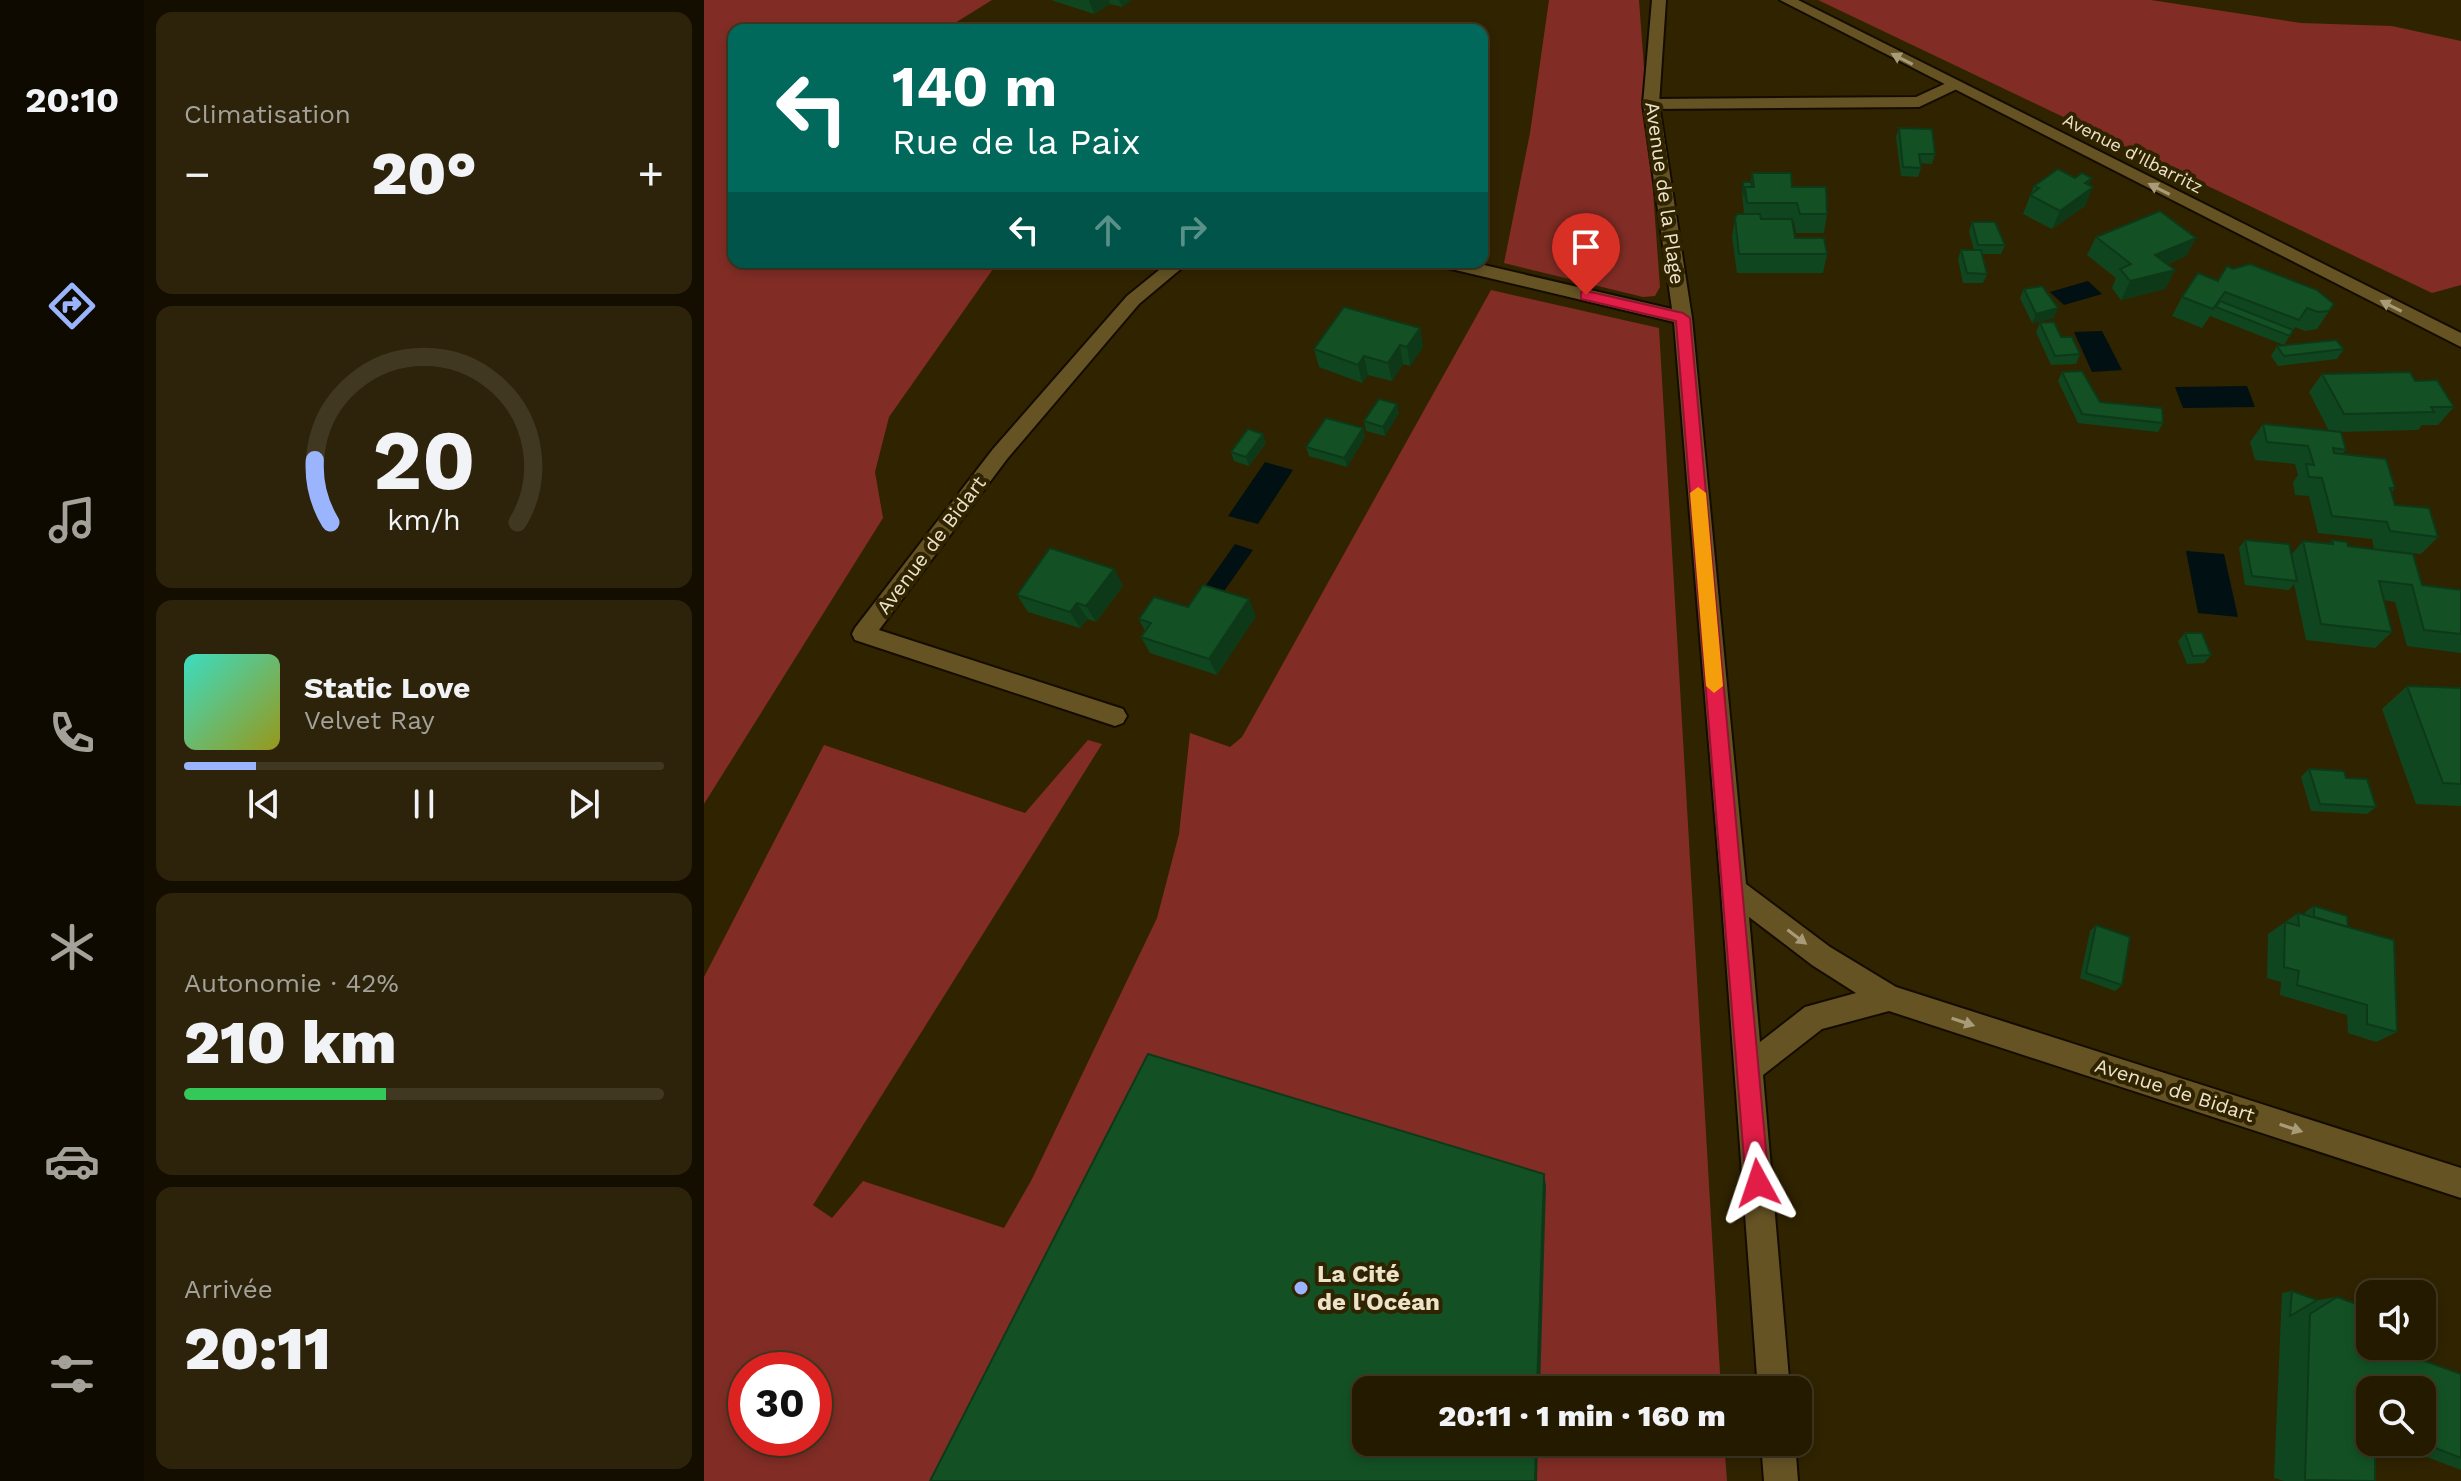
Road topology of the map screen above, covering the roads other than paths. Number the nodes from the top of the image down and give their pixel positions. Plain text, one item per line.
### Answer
1 (1659, 0) edge
2 (1787, 0) edge
3 (1953, 85) junction
4 (1651, 104) junction
5 (1173, 268) edge
6 (1472, 268) edge
7 (1683, 318) junction
8 (2461, 341) edge
9 (1115, 716) dead end
10 (1734, 890) junction
11 (1889, 998) junction
12 (1748, 1069) junction
13 (2461, 1183) edge
14 (1773, 1376) edge
15 (1779, 1456) edge
16 (1781, 1481) edge

1 - 4 street, Avenue de la Plage
3 -> 2 street, Avenue d'Ilbarritz
3 - 4 street
8 -> 3 street, Avenue d'Ilbarritz
4 - 7 street, Avenue de la Plage
5 - 9 street, Avenue de Bidart
6 - 7 street
7 - 10 street, Avenue de la Plage
10 -> 11 street, Avenue de Bidart
10 - 12 street, Avenue de la Plage
11 - 12 street
11 -> 13 street, Avenue de Bidart
12 - 14 street, Avenue de la Plage
15 - 16 street

